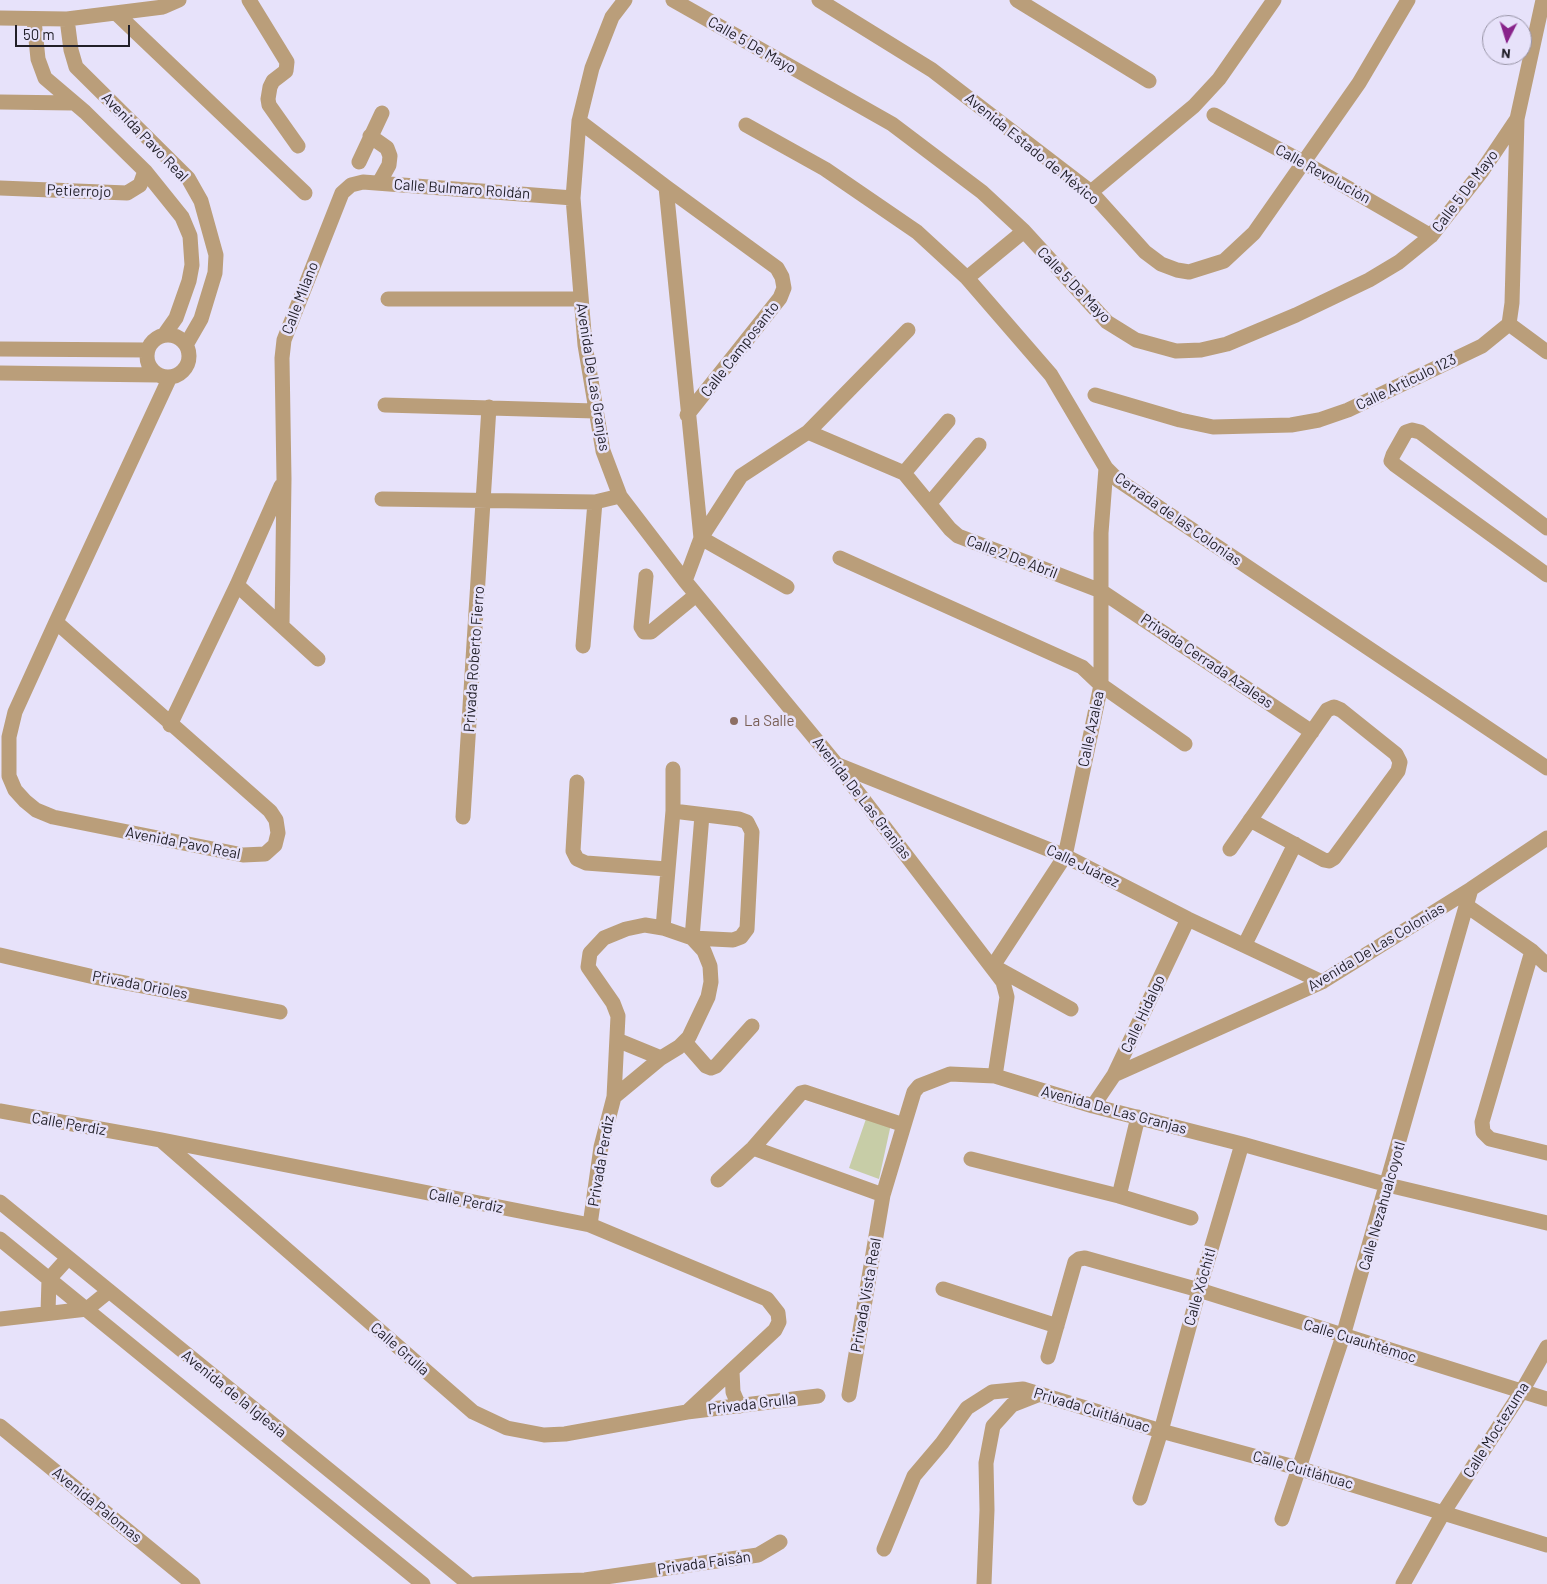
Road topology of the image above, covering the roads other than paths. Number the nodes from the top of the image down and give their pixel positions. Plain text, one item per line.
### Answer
1 (179, 0) edge
2 (249, 0) edge
3 (625, 0) edge
4 (673, 0) edge
5 (819, 0) edge
6 (1016, 0) edge
7 (1274, 0) edge
8 (1408, 0) edge
9 (1542, 0) edge
10 (117, 14) junction
11 (0, 18) edge
12 (34, 20) junction
13 (67, 20) junction
14 (1150, 81) dead end
15 (0, 102) edge
16 (73, 102) junction
17 (382, 113) dead end
18 (1214, 115) dead end
19 (1517, 119) junction
20 (579, 121) junction
21 (746, 125) dead end
22 (370, 136) junction
23 (298, 146) dead end
24 (359, 162) dead end
25 (1303, 162) junction
26 (145, 171) junction
27 (379, 183) junction
28 (351, 185) joint
29 (666, 187) junction
30 (0, 188) edge
31 (1091, 192) junction
32 (305, 193) dead end
33 (573, 198) junction
34 (1024, 231) junction
35 (1431, 236) junction
36 (967, 278) junction
37 (388, 299) dead end
38 (581, 299) junction
39 (1509, 324) junction
40 (908, 330) dead end
41 (164, 335) junction
42 (186, 345) junction
43 (0, 349) edge
44 (147, 350) junction
45 (1547, 352) edge
46 (0, 373) edge
47 (164, 376) junction
48 (1095, 395) dead end
49 (385, 405) dead end
50 (489, 407) junction
51 (595, 411) junction
52 (687, 415) junction
53 (948, 421) dead end
54 (808, 432) junction
55 (979, 445) dead end
56 (1106, 468) junction
57 (904, 473) junction
58 (284, 479) junction
59 (620, 496) junction
60 (382, 499) dead end
61 (484, 500) junction
62 (595, 502) junction
63 (930, 503) junction
64 (1547, 528) edge
65 (701, 538) junction
66 (840, 558) dead end
67 (1545, 568) edge
68 (646, 576) dead end
69 (685, 581) junction
70 (237, 585) junction
71 (787, 587) dead end
72 (1101, 591) junction
73 (696, 595) junction
74 (56, 622) junction
75 (282, 626) junction
76 (583, 646) dead end
77 (318, 659) dead end
78 (1101, 686) junction
79 (170, 725) junction
80 (1312, 732) junction
81 (1185, 744) dead end
82 (837, 765) junction
83 (1547, 768) edge
84 (673, 769) dead end
85 (577, 782) dead end
86 (673, 811) junction
87 (702, 815) junction
88 (463, 817) dead end
89 (1250, 820) junction
90 (1547, 838) edge
91 (1295, 844) junction
92 (1230, 849) dead end
93 (1064, 856) junction
94 (667, 869) junction
95 (1471, 889) junction
96 (1466, 906) junction
97 (1188, 919) junction
98 (663, 928) junction
99 (692, 938) junction
100 (1245, 944) junction
101 (1532, 951) junction
102 (0, 956) edge
103 (1547, 964) edge
104 (993, 966) junction
105 (1322, 982) junction
106 (1072, 1009) dead end
107 (280, 1012) dead end
108 (752, 1026) dead end
109 (617, 1040) junction
110 (685, 1042) junction
111 (661, 1058) junction
112 (1114, 1075) junction
113 (995, 1076) junction
114 (614, 1097) junction
115 (1093, 1106) junction
116 (0, 1112) edge
117 (1138, 1118) junction
118 (904, 1124) junction
119 (160, 1140) junction
120 (1242, 1144) junction
121 (753, 1148) junction
122 (1547, 1154) edge
123 (971, 1159) dead end
124 (718, 1180) dead end
125 (1388, 1185) junction
126 (883, 1195) junction
127 (1119, 1196) junction
128 (0, 1202) edge
129 (1192, 1218) dead end
130 (1547, 1224) edge
131 (590, 1225) junction
132 (0, 1239) edge
133 (68, 1258) junction
134 (49, 1279) junction
135 (943, 1289) dead end
136 (1199, 1290) junction
137 (108, 1292) junction
138 (87, 1309) junction
139 (48, 1313) junction
140 (0, 1319) edge
141 (1057, 1326) junction
142 (1343, 1336) junction
143 (1547, 1347) edge
144 (1048, 1357) dead end
145 (732, 1371) junction
146 (1522, 1391) junction
147 (1040, 1394) junction
148 (849, 1395) dead end
149 (818, 1396) dead end
150 (1547, 1399) edge
151 (739, 1406) junction
152 (687, 1412) junction
153 (0, 1426) edge
154 (1161, 1431) junction
155 (1298, 1468) junction
156 (1140, 1498) dead end
157 (1444, 1513) junction
158 (1282, 1519) dead end
159 (780, 1542) dead end
160 (1547, 1545) edge
161 (884, 1549) dead end
162 (194, 1584) edge
163 (422, 1584) edge
164 (469, 1584) edge
165 (476, 1584) edge
166 (984, 1584) edge
167 (1403, 1584) edge

1 - 10 street
2 - 23 street
3 - 20 street, Avenida De Las Granjas
4 - 34 street, Calle 5 De Mayo
5 - 31 street, Avenida Estado de México
6 - 14 street
7 - 31 street
8 - 25 street, Avenida Estado de México
9 - 19 street, Calle 5 De Mayo
10 - 13 street
10 - 32 street
11 - 12 street
12 - 13 street
12 - 16 street, Avenida Pavo Real
13 - 42 street, Avenida Pavo Real
15 - 16 street
16 - 26 street, Avenida Pavo Real
17 - 22 street
18 - 25 street, Calle Revolución
19 - 35 street, Calle 5 De Mayo
19 - 39 street
20 - 29 street, Calle Camposanto
20 - 33 street, Avenida De Las Granjas
21 - 36 street, Cerrada de las Colonias
22 - 24 street
22 - 27 street
25 - 31 street, Avenida Estado de México
25 - 35 street, Calle Revolución
26 - 30 street, Petierrojo
26 - 41 street, Avenida Pavo Real
27 - 28 street, Calle Bulmaro Roldán
27 - 33 street, Calle Bulmaro Roldán
28 - 58 street, Calle Milano
29 - 52 street, Calle Camposanto
29 - 52 street, Calle Camposanto
33 - 38 street, Avenida De Las Granjas
34 - 35 street, Calle 5 De Mayo
34 - 36 street
36 - 56 street, Cerrada de las Colonias
37 - 38 street
38 - 51 street, Avenida De Las Granjas
39 - 45 street
39 - 48 street, Calle Artículo 123
40 - 54 street
41 - 42 street
41 - 44 street
42 - 47 street
43 - 44 street
44 - 47 street
46 - 47 street
47 - 74 street, Avenida Pavo Real
49 - 50 street
50 - 51 street
50 - 61 street, Privada Roberto Fierro
51 - 59 street, Avenida De Las Granjas
52 - 65 street, Calle Camposanto
53 - 57 street
54 - 57 street, Calle 2 De Abril
54 - 65 street
55 - 63 street
56 - 72 street, Calle Azalea
56 - 83 street, Cerrada de las Colonias
57 - 63 street, Calle 2 De Abril
58 - 70 street, Calle Milano
58 - 75 street, Calle Milano
59 - 62 street
59 - 69 street, Avenida De Las Granjas
60 - 61 street
61 - 62 street
61 - 88 street, Privada Roberto Fierro
62 - 76 street
63 - 72 street, Calle 2 De Abril
64 - 67 street
65 - 69 street
65 - 71 street
66 - 78 street
68 - 73 street
69 - 73 street, Avenida De Las Granjas
70 - 75 street
70 - 79 street, Calle Milano
72 - 78 street, Calle Azalea
72 - 80 street, Privada Cerrada Azaleas
73 - 82 street, Avenida De Las Granjas
74 - 79 street, Avenida Pavo Real
74 - 79 street, Avenida Pavo Real
75 - 77 street
78 - 81 street
78 - 93 street, Calle Azalea
80 - 89 street
80 - 91 street
82 - 93 street, Calle Juárez
82 - 104 street, Avenida De Las Granjas
84 - 86 street
85 - 94 street
86 - 87 street
86 - 94 street
87 - 99 street
87 - 99 street
89 - 91 street
89 - 92 street
90 - 95 street, Avenida De Las Colonias
91 - 100 street
93 - 97 street, Calle Juárez
93 - 104 street, Calle Azalea
94 - 98 street
95 - 96 street, Calle Nezahualcoyotl
95 - 105 street, Avenida De Las Colonias
96 - 101 street
96 - 125 street, Calle Nezahualcoyotl
97 - 100 street, Calle Juárez
97 - 112 street, Calle Hidalgo
98 - 99 street, Privada Perdiz
98 - 109 street, Privada Perdiz
99 - 110 street, Privada Perdiz
100 - 105 street, Calle Juárez
101 - 103 street
101 - 122 street
102 - 107 street, Privada Orioles
104 - 106 street
104 - 113 street, Avenida De Las Granjas
105 - 112 street, Avenida De Las Colonias
108 - 110 street
109 - 111 street
109 - 114 street, Privada Perdiz
110 - 111 street, Privada Perdiz
111 - 114 street, Privada Perdiz
112 - 115 street, Calle Hidalgo
113 - 115 street, Avenida De Las Granjas
113 - 118 street, Privada Vista Real
114 - 131 street, Privada Perdiz
115 - 117 street, Avenida De Las Granjas
116 - 119 street, Calle Perdiz
117 - 120 street, Avenida De Las Granjas
117 - 127 street
118 - 121 street
118 - 126 street, Privada Vista Real
119 - 131 street, Calle Perdiz
119 - 152 street, Calle Grulla
120 - 125 street, Avenida De Las Granjas
120 - 136 street, Calle Xóchitl
121 - 124 street
121 - 126 street
123 - 127 street
125 - 130 street, Avenida De Las Granjas
125 - 142 street, Calle Nezahualcoyotl
126 - 148 street, Privada Vista Real
127 - 129 street
128 - 133 street, Avenida de la Iglesia
131 - 145 street, Calle Perdiz
132 - 134 street, Avenida de la Iglesia
133 - 134 street
133 - 137 street, Avenida de la Iglesia
134 - 138 street, Avenida de la Iglesia
134 - 139 street
135 - 141 street
136 - 141 street, Calle Cuauhtémoc
136 - 142 street, Calle Cuauhtémoc
136 - 154 street, Calle Xóchitl
137 - 138 street
137 - 164 street, Avenida de la Iglesia
138 - 139 street
138 - 163 street, Avenida de la Iglesia
139 - 140 street
141 - 144 street
142 - 146 street, Calle Cuauhtémoc
142 - 155 street, Calle Nezahualcoyotl
143 - 146 street, Calle Moctezuma
145 - 151 street
145 - 152 street, Calle Perdiz
146 - 150 street, Calle Cuauhtémoc
146 - 157 street, Calle Moctezuma
147 - 154 street, Privada Cuitláhuac
147 - 161 street, Privada Cuitláhuac
147 - 166 street
149 - 151 street, Privada Grulla
151 - 152 street, Privada Grulla
153 - 162 street, Avenida Palomas
154 - 155 street, Calle Cuitláhuac
154 - 156 street, Calle Xóchitl
155 - 157 street, Calle Cuitláhuac
155 - 158 street, Calle Nezahualcoyotl
157 - 160 street, Calle Cuitláhuac
157 - 167 street, Calle Moctezuma
159 - 165 street, Privada Faisán

